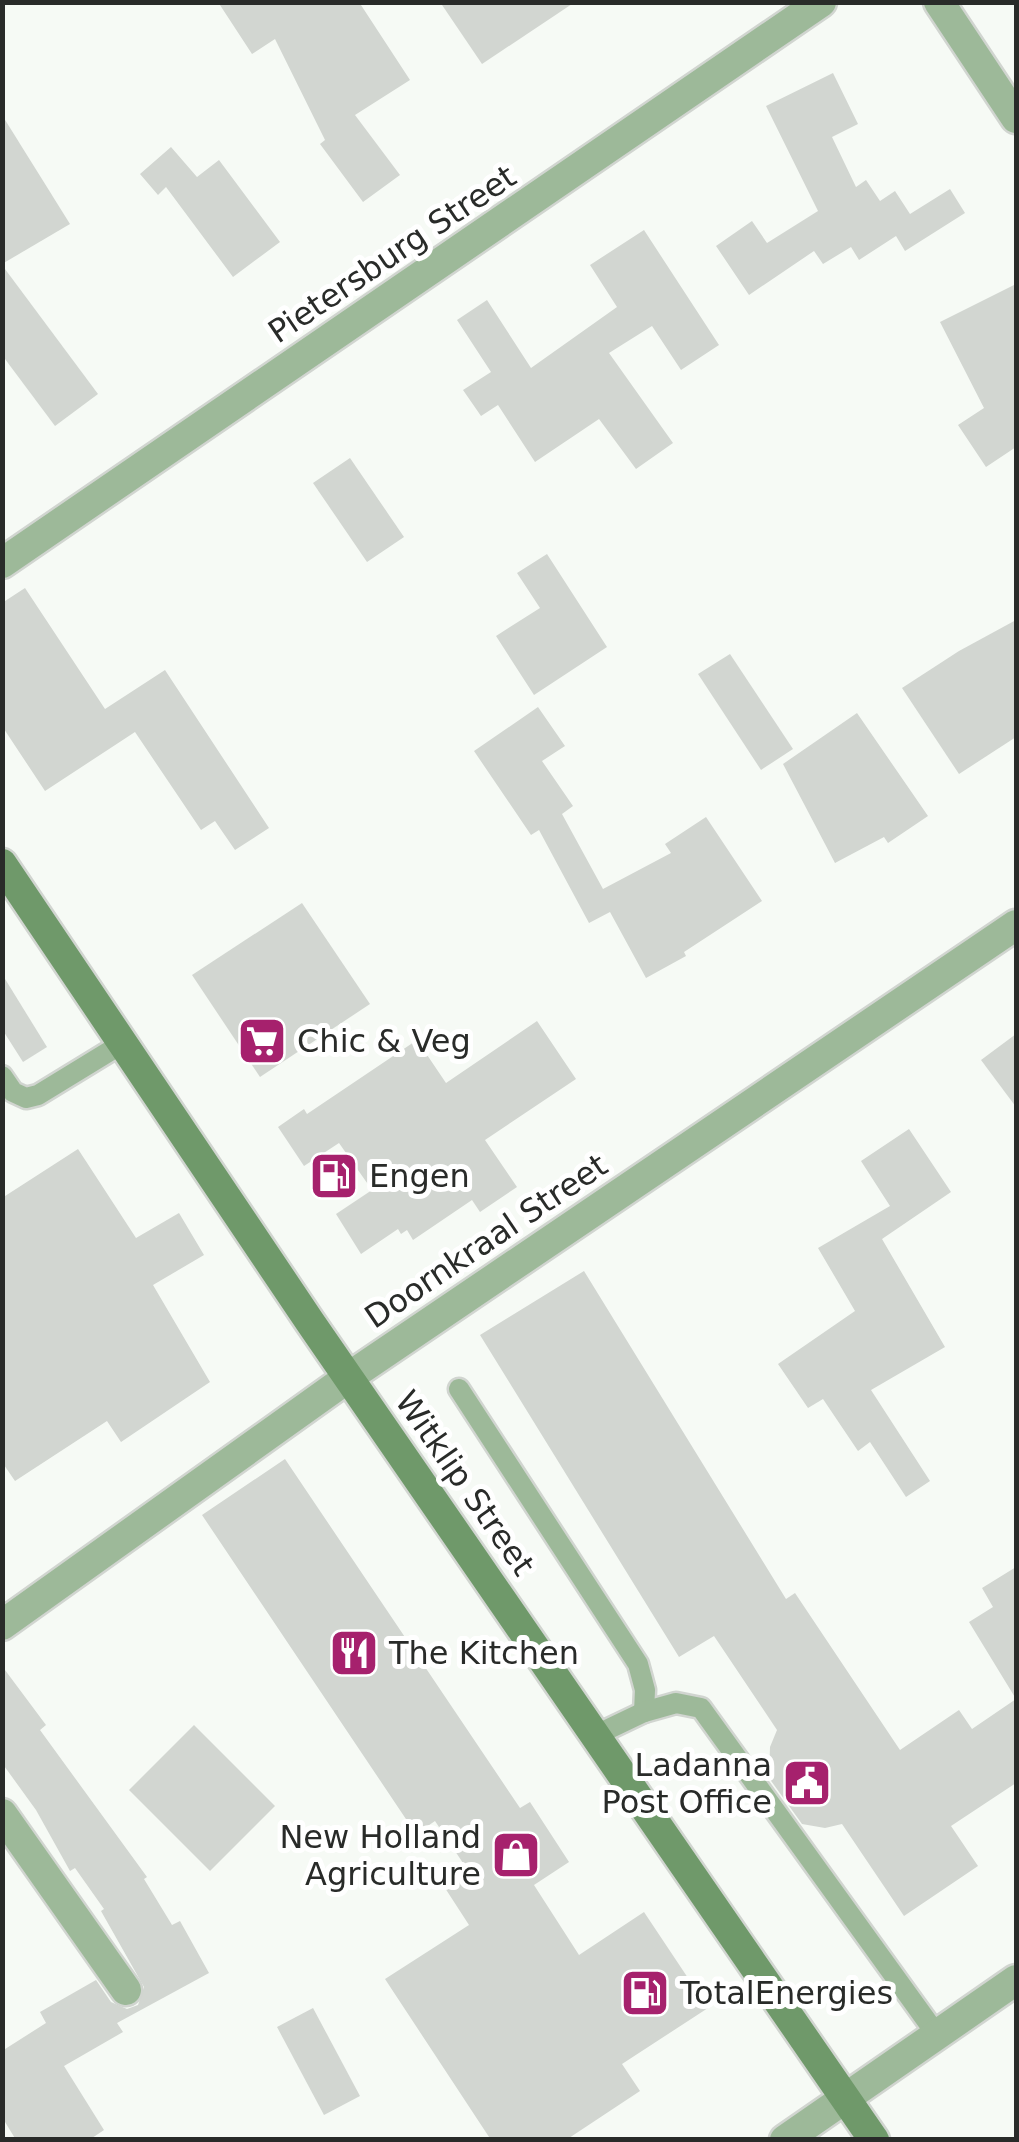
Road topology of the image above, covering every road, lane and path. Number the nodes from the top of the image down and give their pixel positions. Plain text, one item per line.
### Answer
1 (821, 2) edge
2 (939, 2) edge
3 (1016, 118) edge
4 (2, 563) edge
5 (3, 867) edge
6 (1016, 925) edge
7 (123, 1043) junction
8 (2, 1076) edge
9 (349, 1377) junction
10 (458, 1388) dead end
11 (2, 1626) edge
12 (644, 1712) junction
13 (596, 1735) junction
14 (2, 1814) edge
15 (1016, 1980) edge
16 (126, 1990) dead end
17 (937, 2035) junction
18 (845, 2097) junction
19 (785, 2140) edge
20 (874, 2140) edge

1 - 4 street, Pietersburg Street
2 - 3 street
5 - 7 main road, Witklip Street
6 - 9 street, Doornkraal Street
7 - 8 lane
7 - 9 main road, Witklip Street
9 - 11 street, Doornkraal Street
9 - 13 main road, Witklip Street
10 - 12 lane
12 - 13 lane
12 - 17 lane
13 - 18 main road, Witklip Street
14 - 16 street
15 - 17 street
17 - 18 street
18 - 19 street
18 - 20 main road, Witklip Street

